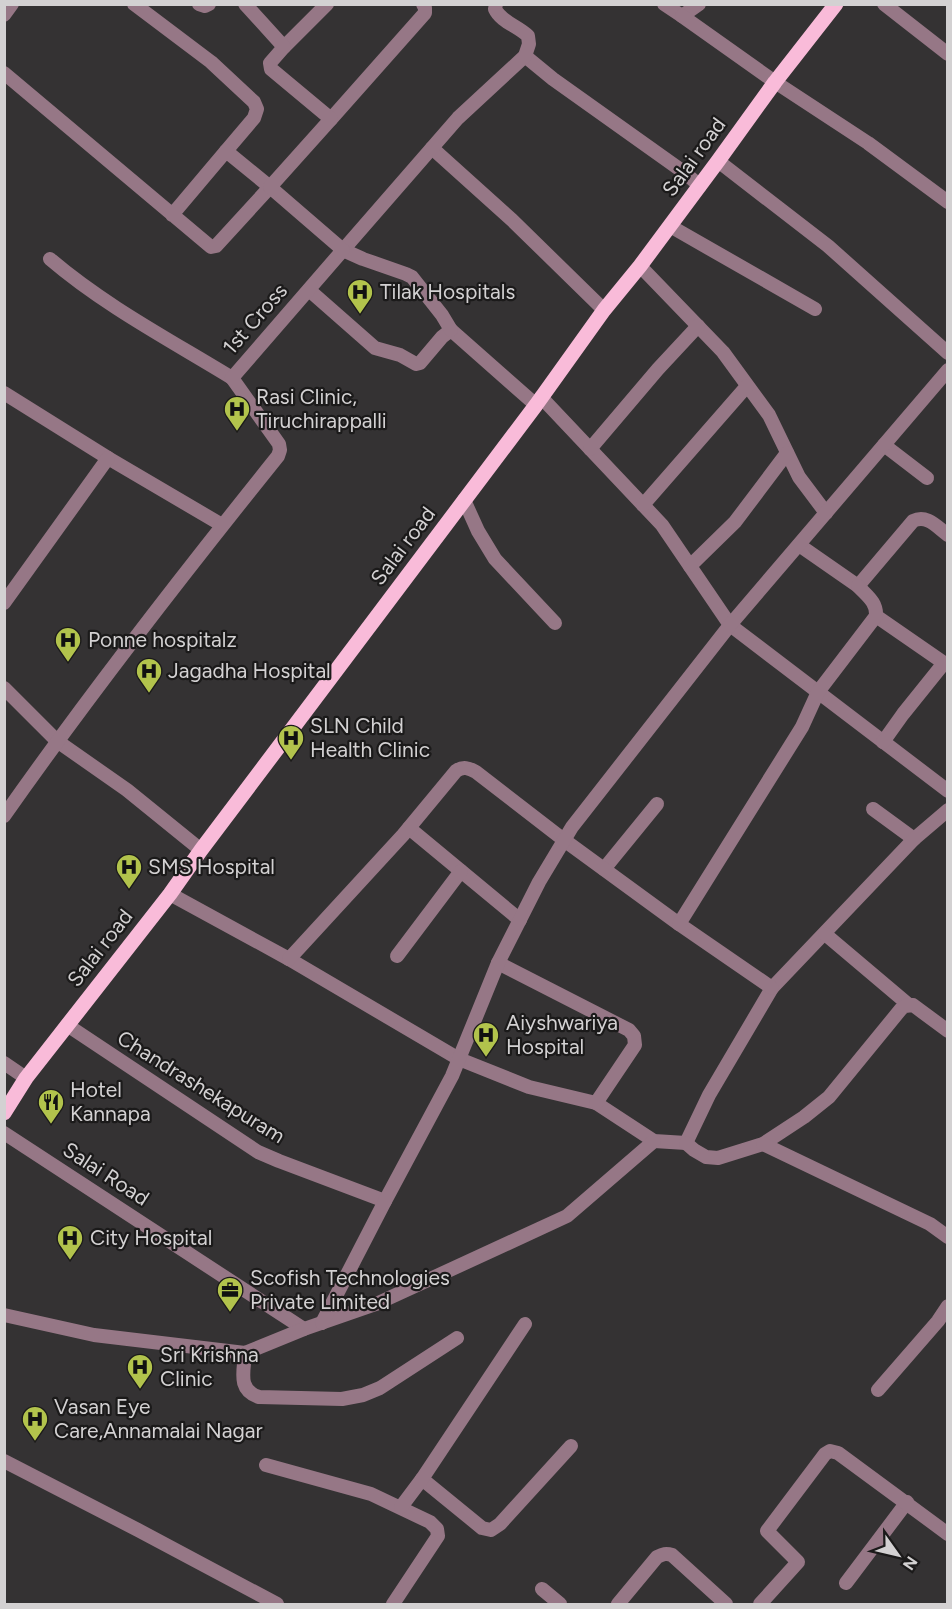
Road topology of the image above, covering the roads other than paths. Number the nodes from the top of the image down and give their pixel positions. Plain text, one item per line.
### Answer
1 (12, 4) edge
2 (134, 4) edge
3 (199, 4) edge
4 (209, 4) edge
5 (245, 4) edge
6 (327, 4) edge
7 (423, 4) edge
8 (496, 4) edge
9 (664, 4) edge
10 (699, 4) edge
11 (836, 4) edge
12 (884, 4) edge
13 (4, 15) edge
14 (682, 16) junction
15 (284, 47) junction
16 (946, 49) edge
17 (525, 56) junction
18 (4, 73) edge
19 (775, 82) junction
20 (331, 119) junction
21 (432, 148) junction
22 (226, 151) junction
23 (718, 161) junction
24 (700, 186) junction
25 (270, 187) junction
26 (948, 202) edge
27 (172, 214) junction
28 (670, 226) junction
29 (343, 250) junction
30 (50, 260) dead end
31 (640, 266) junction
32 (309, 290) junction
33 (815, 309) dead end
34 (604, 310) junction
35 (698, 327) junction
36 (451, 330) junction
37 (948, 353) edge
38 (948, 370) edge
39 (232, 378) junction
40 (747, 386) junction
41 (4, 393) edge
42 (538, 401) junction
43 (884, 445) junction
44 (590, 449) junction
45 (787, 453) junction
46 (108, 458) junction
47 (927, 478) dead end
48 (464, 500) junction
49 (643, 505) junction
50 (826, 513) junction
51 (222, 525) junction
52 (948, 535) edge
53 (799, 544) junction
54 (690, 566) junction
55 (858, 586) junction
56 (4, 603) edge
57 (876, 616) junction
58 (555, 623) dead end
59 (730, 625) junction
60 (4, 688) edge
61 (818, 692) junction
62 (57, 741) junction
63 (883, 742) junction
64 (948, 791) edge
65 (657, 804) dead end
66 (873, 809) dead end
67 (948, 810) edge
68 (4, 816) edge
69 (409, 828) junction
70 (564, 840) junction
71 (914, 840) junction
72 (201, 850) junction
73 (604, 869) junction
74 (461, 871) junction
75 (170, 894) junction
76 (520, 920) junction
77 (679, 924) junction
78 (825, 934) junction
79 (397, 956) dead end
80 (289, 959) junction
81 (498, 963) junction
82 (772, 988) junction
83 (909, 1005) junction
84 (67, 1025) junction
85 (948, 1031) edge
86 (459, 1059) junction
87 (4, 1063) edge
88 (26, 1078) junction
89 (596, 1103) junction
90 (4, 1113) edge
91 (4, 1133) edge
92 (654, 1141) junction
93 (686, 1143) junction
94 (763, 1144) junction
95 (385, 1201) junction
96 (948, 1237) edge
97 (948, 1306) edge
98 (4, 1315) edge
99 (322, 1323) junction
100 (525, 1324) dead end
101 (304, 1329) junction
102 (457, 1338) dead end
103 (245, 1353) junction
104 (878, 1390) dead end
105 (571, 1446) dead end
106 (4, 1461) edge
107 (266, 1465) dead end
108 (422, 1479) junction
109 (907, 1502) junction
110 (401, 1507) junction
111 (948, 1534) edge
112 (846, 1583) dead end
113 (542, 1589) dead end
114 (277, 1605) edge
115 (393, 1605) edge
116 (560, 1605) edge
117 (618, 1605) edge
118 (726, 1605) edge
119 (760, 1605) edge

1 - 13 street
2 - 22 street
3 - 4 street
5 - 15 street
6 - 15 street
7 - 20 street
8 - 17 street
9 - 14 street
10 - 14 street
11 - 19 main road, Salai road
12 - 16 street
14 - 19 street
15 - 20 street
17 - 21 street, 1st Cross
17 - 24 street
18 - 27 street
19 - 23 main road, Salai road
19 - 26 street
20 - 25 street
21 - 29 street, 1st Cross
21 - 34 street
22 - 25 street
22 - 27 street
23 - 24 main road, Salai road
23 - 37 street
24 - 28 main road, Salai road
25 - 27 street
25 - 29 street
28 - 31 main road, Salai road
28 - 33 street
29 - 32 street, 1st Cross
29 - 36 street
30 - 39 street
31 - 34 main road, Salai road
31 - 35 street
32 - 36 street
32 - 39 street, 1st Cross
34 - 42 main road, Salai road
35 - 40 street
35 - 44 street
36 - 42 street
38 - 43 street
39 - 51 street, 1st Cross
40 - 45 street
40 - 49 street
41 - 46 street
42 - 44 street
42 - 48 main road, Salai road
43 - 47 street
43 - 50 street
44 - 49 street
45 - 50 street
45 - 54 street
46 - 51 street
46 - 56 street
48 - 58 street
48 - 72 main road, Salai road
49 - 54 street
50 - 53 street
51 - 62 street, 1st Cross
52 - 55 street
53 - 55 street
53 - 59 street
54 - 59 street
55 - 57 street
57 - 61 street
57 - 63 street
59 - 61 street
59 - 70 street
60 - 62 street
61 - 63 street
61 - 77 street
62 - 68 street, 1st Cross
62 - 72 street
63 - 64 street
65 - 73 street
66 - 71 street
67 - 71 street
69 - 70 street
69 - 74 street
69 - 80 street
70 - 73 street
70 - 76 street
71 - 78 street
72 - 75 main road, Salai road
73 - 77 street
74 - 76 street
74 - 79 street
75 - 80 street
75 - 84 main road, Salai road
76 - 81 street
77 - 82 street
78 - 82 street
78 - 83 street
80 - 86 street
81 - 86 street
81 - 89 street
82 - 93 street
83 - 85 street
83 - 94 street
84 - 88 main road, Salai road
84 - 95 street, Chandrashekapuram
86 - 89 street
86 - 95 street
87 - 88 street
88 - 90 main road, Salai road
89 - 92 street
91 - 101 street, Salai Road
92 - 93 street
92 - 99 street
93 - 94 street
94 - 96 street
95 - 99 street
97 - 104 street
98 - 103 street
99 - 101 street
100 - 108 street
101 - 103 street
102 - 103 street
105 - 108 street
106 - 114 street
107 - 110 street
108 - 110 street
109 - 111 street
109 - 112 street
109 - 119 street
110 - 115 street
113 - 116 street
117 - 118 street

